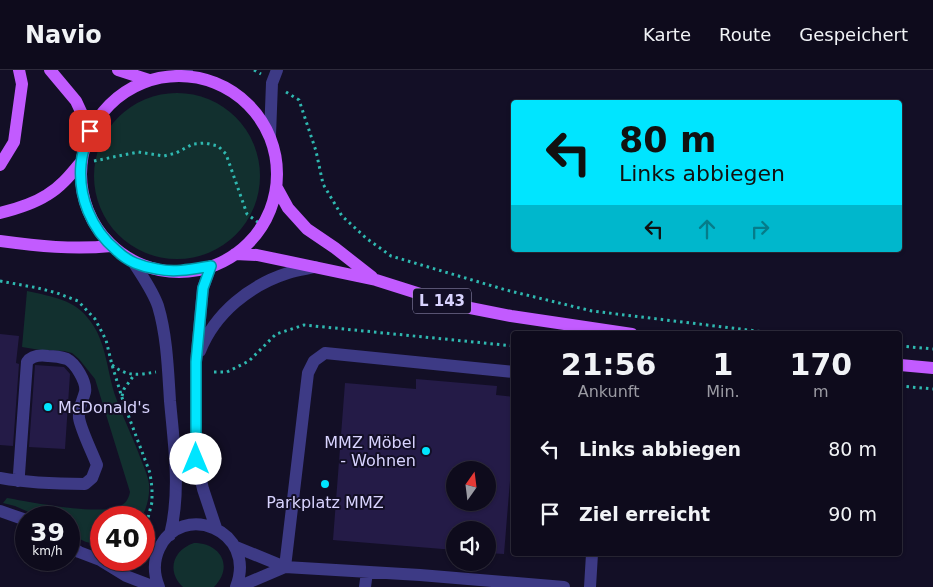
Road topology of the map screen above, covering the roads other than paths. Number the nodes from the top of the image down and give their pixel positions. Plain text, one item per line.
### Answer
1 (18, 70) edge
2 (50, 70) edge
3 (118, 70) edge
4 (277, 70) edge
5 (182, 73) edge
6 (149, 80) junction
7 (90, 131) junction
8 (270, 134) junction
9 (81, 162) junction
10 (0, 165) edge
11 (277, 188) junction
12 (0, 213) edge
13 (0, 241) edge
14 (111, 246) junction
15 (235, 254) junction
16 (134, 262) junction
17 (211, 266) junction
18 (315, 267) junction
19 (376, 280) junction
20 (612, 331) edge
21 (196, 362) junction
22 (902, 365) edge
23 (933, 368) edge
24 (511, 372) edge
25 (0, 478) edge
26 (18, 481) junction
27 (0, 511) edge
28 (15, 516) edge
29 (216, 528) junction
30 (170, 535) junction
31 (160, 547) junction
32 (236, 547) junction
33 (155, 549) edge
34 (592, 556) edge
35 (285, 567) junction
36 (118, 571) edge
37 (367, 572) junction
38 (157, 587) edge
39 (237, 587) edge
40 (365, 587) edge
41 (564, 587) edge
42 (590, 587) edge

1 - 10 main road
2 - 7 main road
3 - 6 main road
4 - 8 street
5 - 6 main road
5 - 8 main road
6 - 7 main road
7 - 9 main road
8 - 11 main road
9 - 12 main road
9 - 14 main road
11 - 15 main road
11 - 19 main road, L 143
13 - 14 main road
14 - 16 main road
15 - 17 main road
15 - 18 main road, L 143
16 - 17 main road
16 - 30 street
17 - 21 street
18 - 19 main road, L 143
18 - 21 street
19 - 20 main road, L 143
21 - 29 street
22 - 23 main road
24 - 35 street
25 - 26 street
26 - 26 street
27 - 28 street
29 - 30 street
29 - 32 street
30 - 31 street
31 - 33 street
31 - 38 street
32 - 35 street
32 - 39 street
34 - 42 street
35 - 37 street
35 - 39 street
36 - 38 street
37 - 40 street
37 - 41 street

